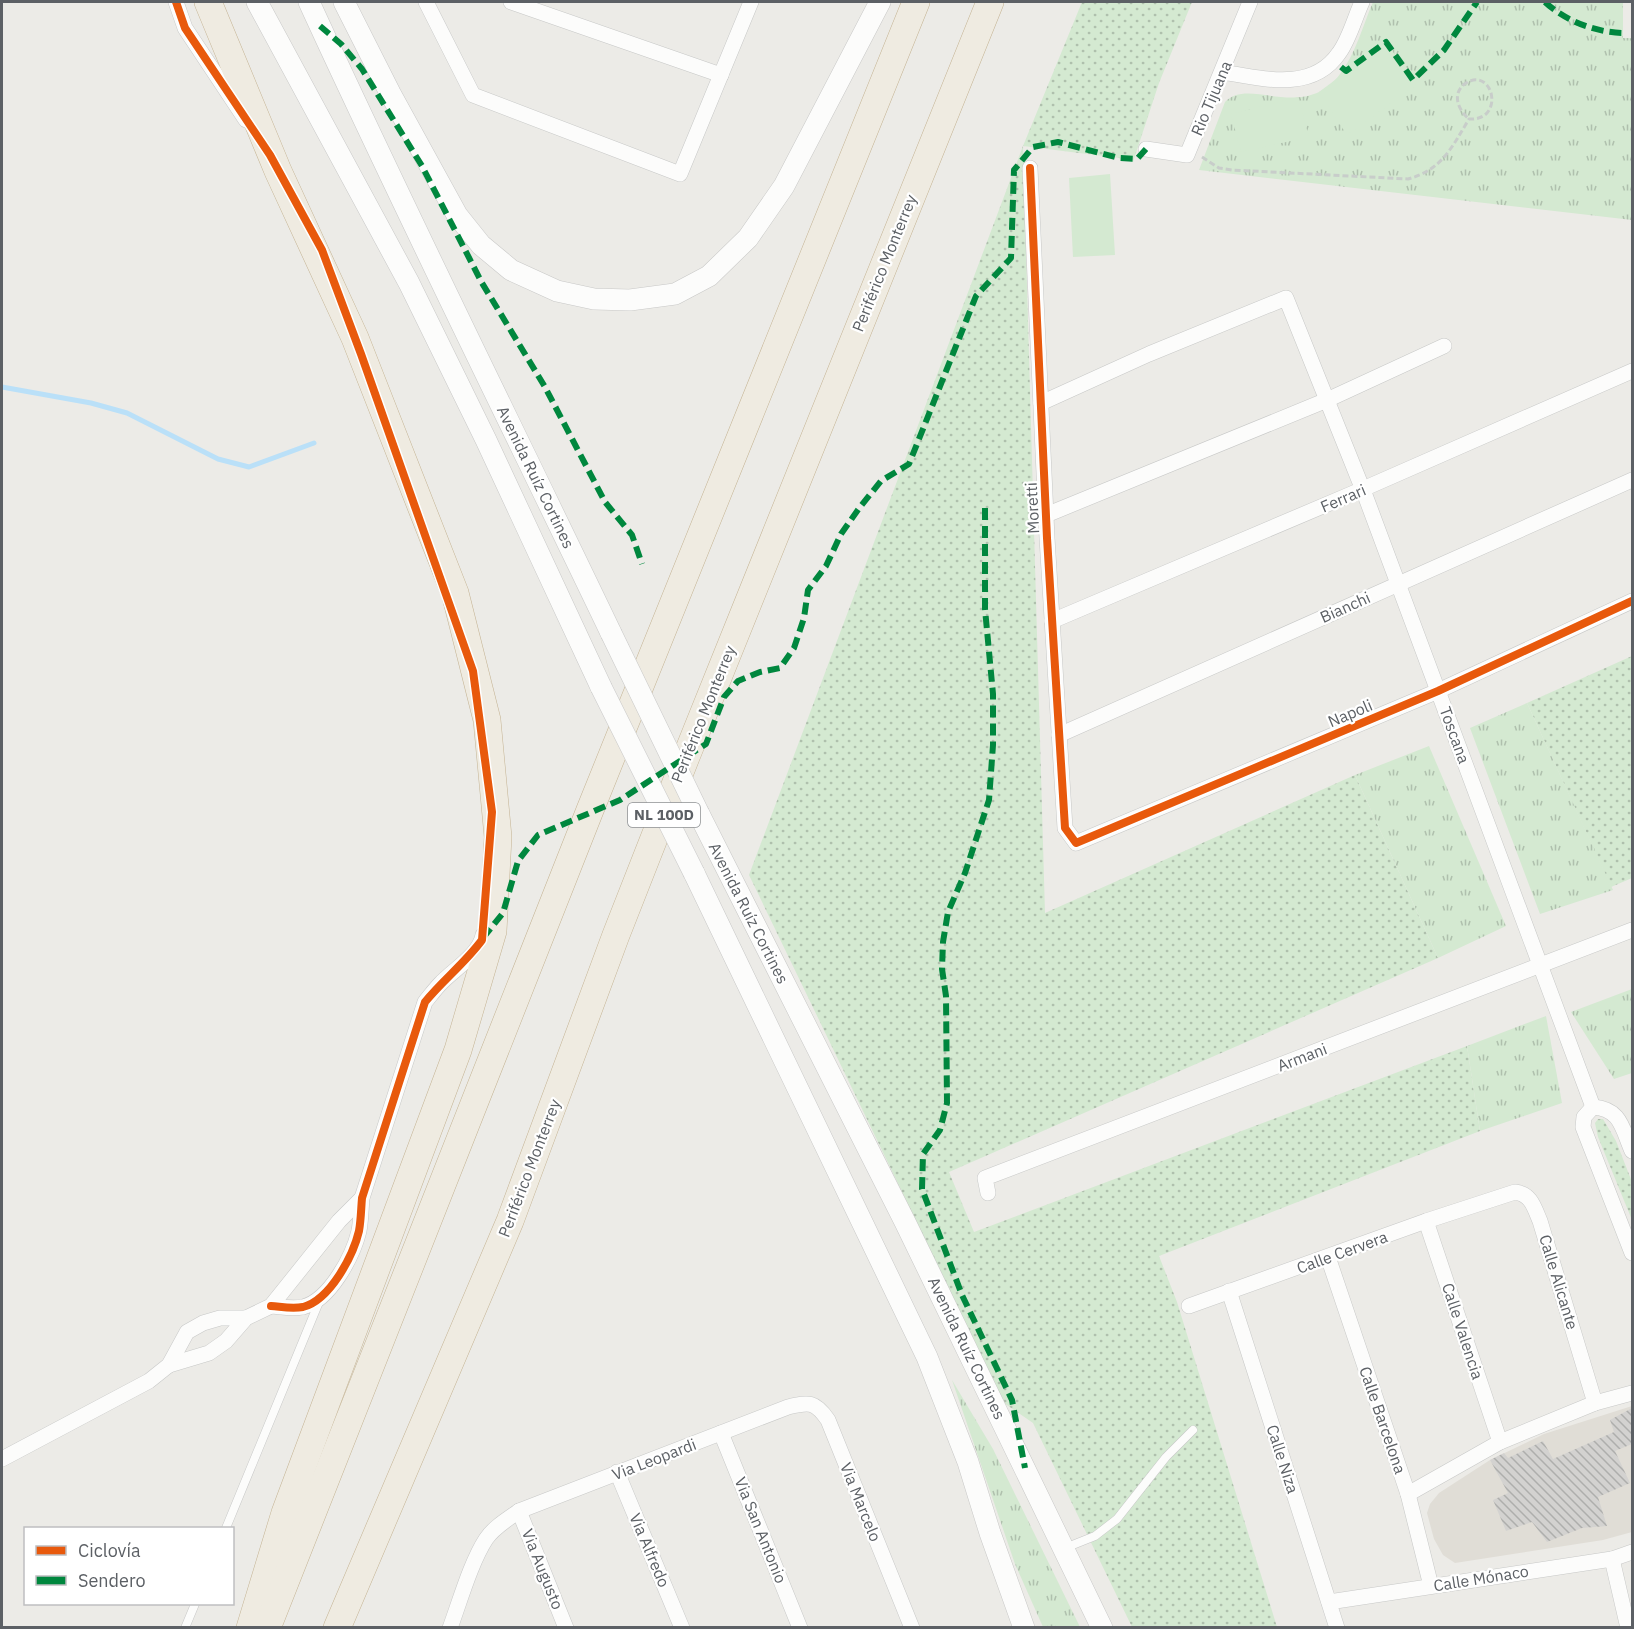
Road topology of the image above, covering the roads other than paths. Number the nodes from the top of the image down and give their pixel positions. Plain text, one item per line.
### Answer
1 (176, 2) edge
2 (208, 2) edge
3 (256, 2) edge
4 (309, 2) edge
5 (344, 2) edge
6 (426, 2) edge
7 (511, 2) edge
8 (751, 2) edge
9 (880, 2) edge
10 (916, 2) edge
11 (990, 2) edge
12 (1250, 2) edge
13 (1362, 2) edge
14 (1222, 72) junction
15 (721, 75) junction
16 (1146, 149) dead end
17 (1030, 168) dead end
18 (278, 171) junction
19 (355, 338) junction
20 (1444, 346) dead end
21 (1632, 371) edge
22 (1327, 400) junction
23 (1041, 403) junction
24 (1632, 480) edge
25 (1363, 489) junction
26 (1046, 516) junction
27 (1398, 584) junction
28 (1632, 601) edge
29 (1052, 621) junction
30 (1438, 691) junction
31 (1059, 735) junction
32 (1076, 843) joint
33 (1632, 930) edge
34 (1540, 966) junction
35 (1593, 1107) junction
36 (1632, 1151) edge
37 (988, 1193) dead end
38 (362, 1198) junction
39 (1495, 1199) joint
40 (1426, 1221) junction
41 (1632, 1253) edge
42 (1328, 1257) junction
43 (1229, 1291) junction
44 (322, 1296) junction
45 (271, 1305) junction
46 (1189, 1306) dead end
47 (246, 1318) junction
48 (169, 1365) junction
49 (1632, 1393) edge
50 (1595, 1403) junction
51 (788, 1407) joint
52 (1193, 1430) dead end
53 (721, 1433) junction
54 (1500, 1442) junction
55 (2, 1459) edge
56 (617, 1472) junction
57 (1408, 1494) junction
58 (519, 1511) junction
59 (226, 1527) edge
60 (1064, 1549) junction
61 (1632, 1552) edge
62 (1612, 1559) junction
63 (1431, 1586) junction
64 (1329, 1602) junction
65 (195, 1605) edge
66 (185, 1628) edge
67 (250, 1628) edge
68 (267, 1628) edge
69 (337, 1628) edge
70 (450, 1628) edge
71 (566, 1628) edge
72 (682, 1628) edge
73 (800, 1628) edge
74 (912, 1628) edge
75 (1024, 1628) edge
76 (1102, 1628) edge
77 (1337, 1628) edge
78 (1628, 1628) edge

1 - 18 street
2 - 18 highway
3 - 75 main road, Avenida Ruíz Cortines, bridge
4 - 60 main road, Avenida Ruíz Cortines, bridge
5 - 9 main road
6 - 15 street
7 - 15 street
8 - 15 street
10 - 68 highway
11 - 69 highway, Periférico Monterrey / NL 100D
12 - 14 street, Rio Tijuana
13 - 14 street
14 - 16 street, Rio Tijuana
17 - 23 street, Moretti
18 - 19 highway
19 - 38 street
19 - 67 highway
20 - 22 street
21 - 25 street, Ferrari
22 - 23 street, Toscana
22 - 25 street, Toscana
22 - 26 street
23 - 26 street, Moretti
24 - 27 street, Bianchi
25 - 27 street, Toscana
25 - 29 street, Ferrari
26 - 29 street, Moretti
27 - 30 street, Toscana
27 - 31 street, Bianchi
28 - 30 street, Napoli
29 - 31 street, Moretti
30 - 32 street, Napoli
30 - 34 street, Toscana
31 - 32 street, Moretti
33 - 34 street, Armani
34 - 35 street, Toscana
34 - 37 street, Armani
35 - 36 street
35 - 41 street
38 - 44 street
38 - 45 street
39 - 40 street, Calle Cervera
39 - 50 street, Calle Alicante
40 - 42 street, Calle Cervera
40 - 54 street, Calle Valencia
42 - 43 street, Calle Cervera
42 - 57 street, Calle Barcelona
43 - 46 street, Calle Cervera
43 - 64 street, Calle Niza
44 - 45 street
44 - 59 lane
45 - 47 street
47 - 48 street
47 - 48 street
48 - 55 street
49 - 50 street
50 - 54 street
51 - 53 street, Via Leopardi
51 - 74 street, Via Marcelo
52 - 60 lane
53 - 56 street, Via Leopardi
53 - 73 street, Via San Antonio
54 - 57 street
56 - 58 street, Via Leopardi
56 - 72 street, Via Alfredo
57 - 63 street, Calle Barcelona
58 - 70 street, Via Leopardi
58 - 71 street, Via Augusto
60 - 76 main road, Avenida Ruíz Cortines
61 - 62 street, Calle Mónaco
62 - 63 street, Calle Mónaco
62 - 78 street
63 - 64 street, Calle Mónaco
64 - 77 street, Calle Niza
65 - 66 lane

